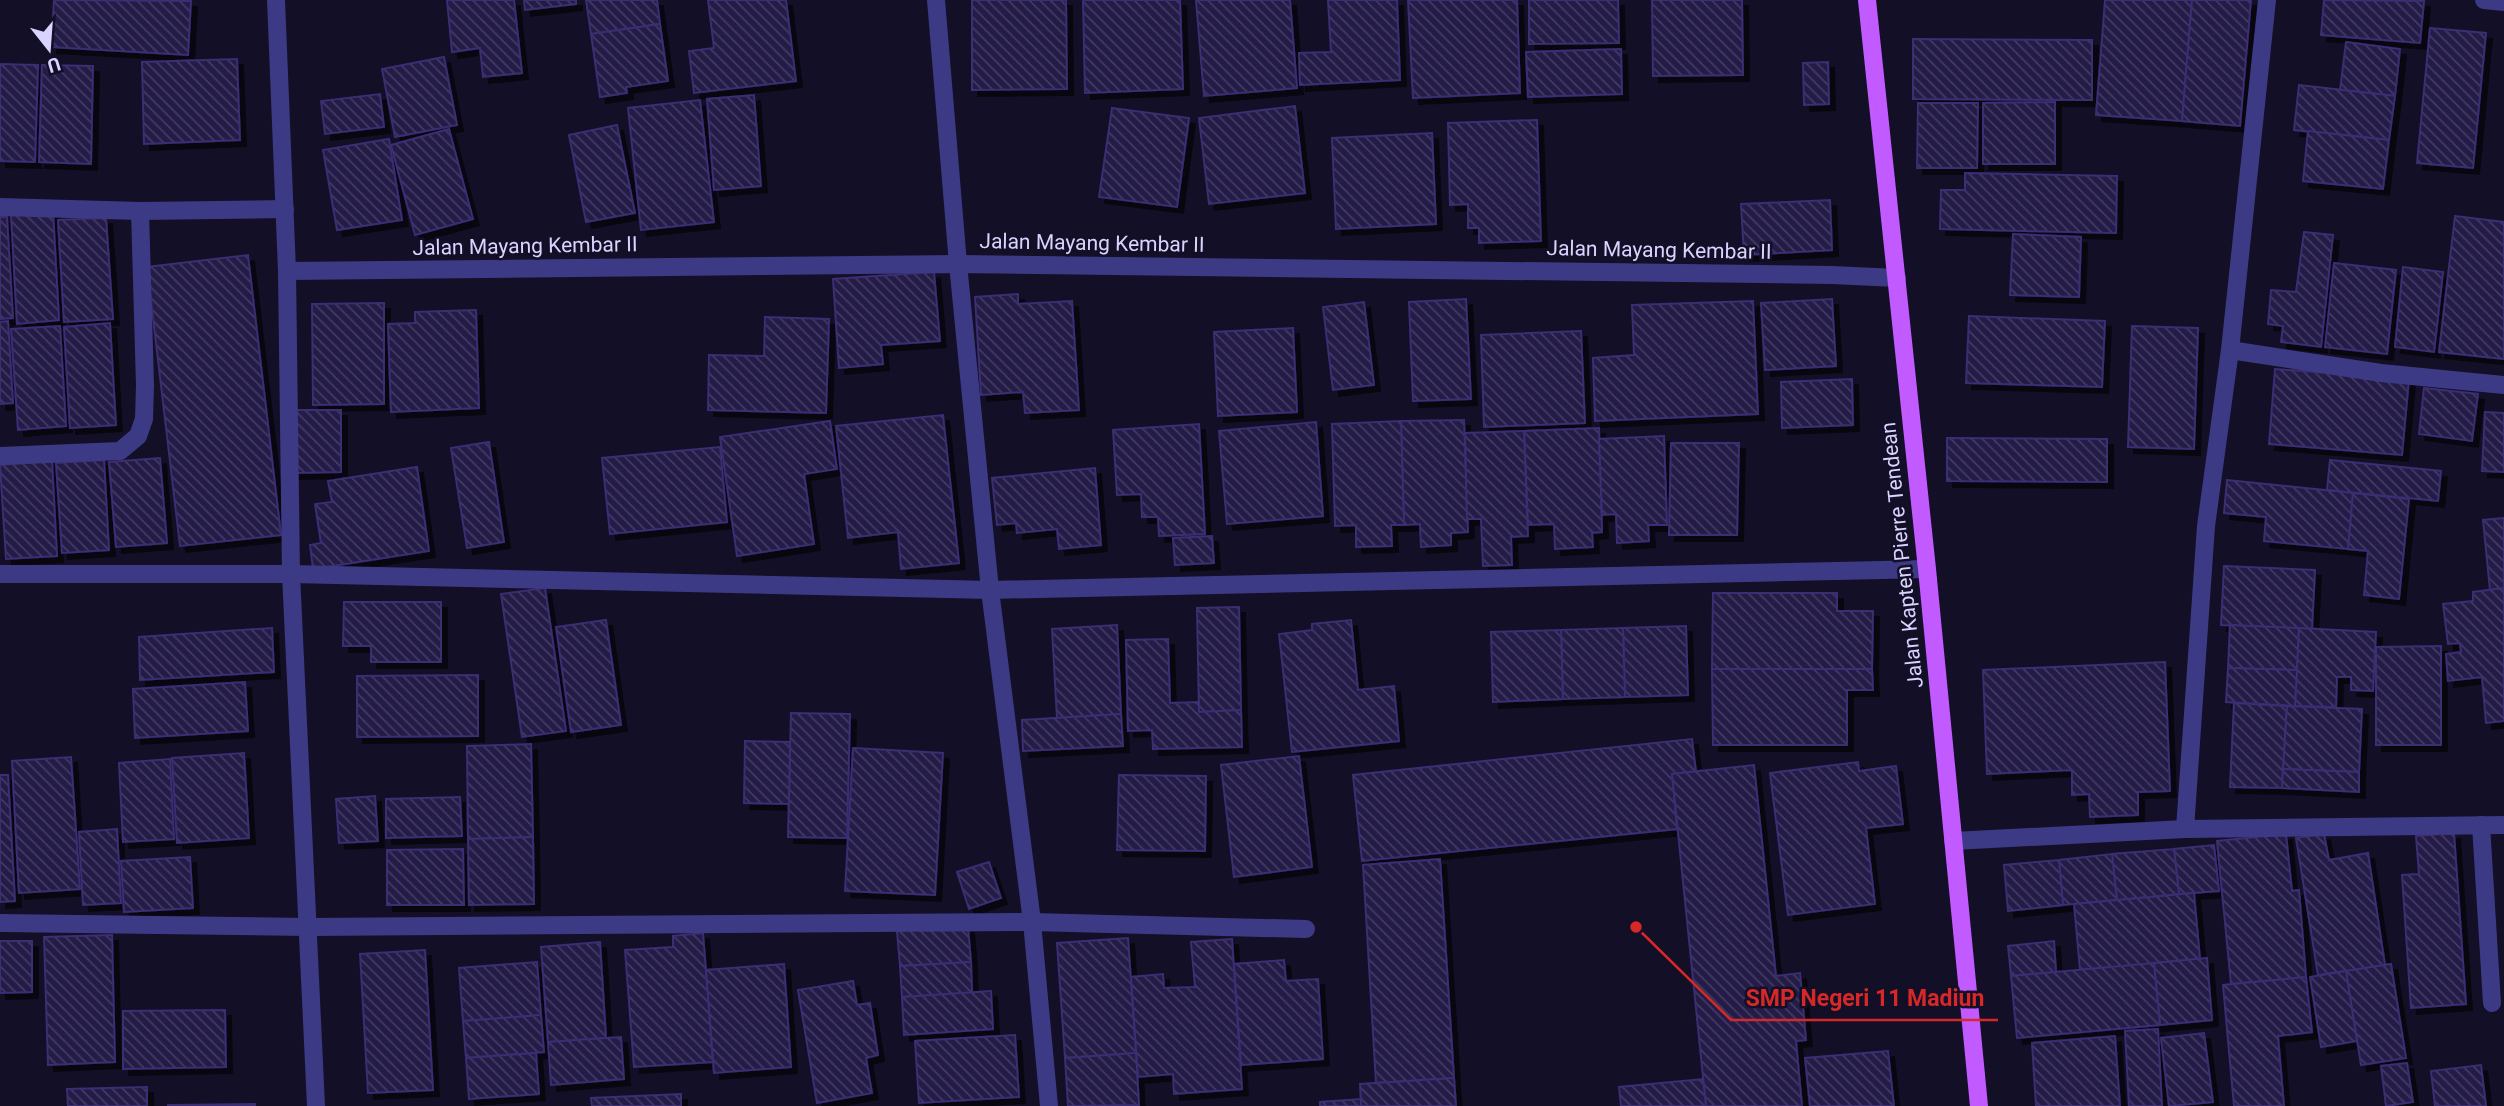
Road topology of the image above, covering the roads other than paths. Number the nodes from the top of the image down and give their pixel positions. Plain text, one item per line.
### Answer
1 (276, 0) edge
2 (936, 0) edge
3 (1867, 0) edge
4 (2267, 0) edge
5 (2484, 0) edge
6 (2504, 2) edge
7 (0, 207) edge
8 (285, 208) junction
9 (140, 211) junction
10 (958, 264) junction
11 (287, 271) junction
12 (1897, 278) junction
13 (2230, 350) junction
14 (2504, 385) edge
15 (0, 456) edge
16 (1927, 569) junction
17 (0, 574) edge
18 (291, 575) junction
19 (990, 590) junction
20 (2482, 825) junction
21 (2504, 825) edge
22 (2185, 829) junction
23 (1953, 841) junction
24 (1032, 922) junction
25 (0, 923) edge
26 (308, 927) junction
27 (1306, 929) dead end
28 (2492, 1003) dead end
29 (316, 1106) edge
30 (1049, 1106) edge
31 (1979, 1106) edge

1 - 8 street
2 - 10 street
3 - 12 main road, Jalan Kapten Pierre Tendean
4 - 13 street
5 - 6 street
7 - 9 street
8 - 9 street
8 - 11 street
9 - 15 street
10 - 11 street, Jalan Mayang Kembar II
10 - 12 street, Jalan Mayang Kembar II
10 - 19 street
11 - 18 street
12 - 16 main road, Jalan Kapten Pierre Tendean
13 - 14 street
13 - 22 street
16 - 19 street
16 - 23 main road, Jalan Kapten Pierre Tendean
17 - 18 street
18 - 19 street
18 - 26 street
19 - 24 street
20 - 21 street
20 - 22 street
20 - 28 street
22 - 23 street
23 - 31 main road, Jalan Kapten Pierre Tendean
24 - 26 street
24 - 27 street
24 - 30 street
25 - 26 street
26 - 29 street

